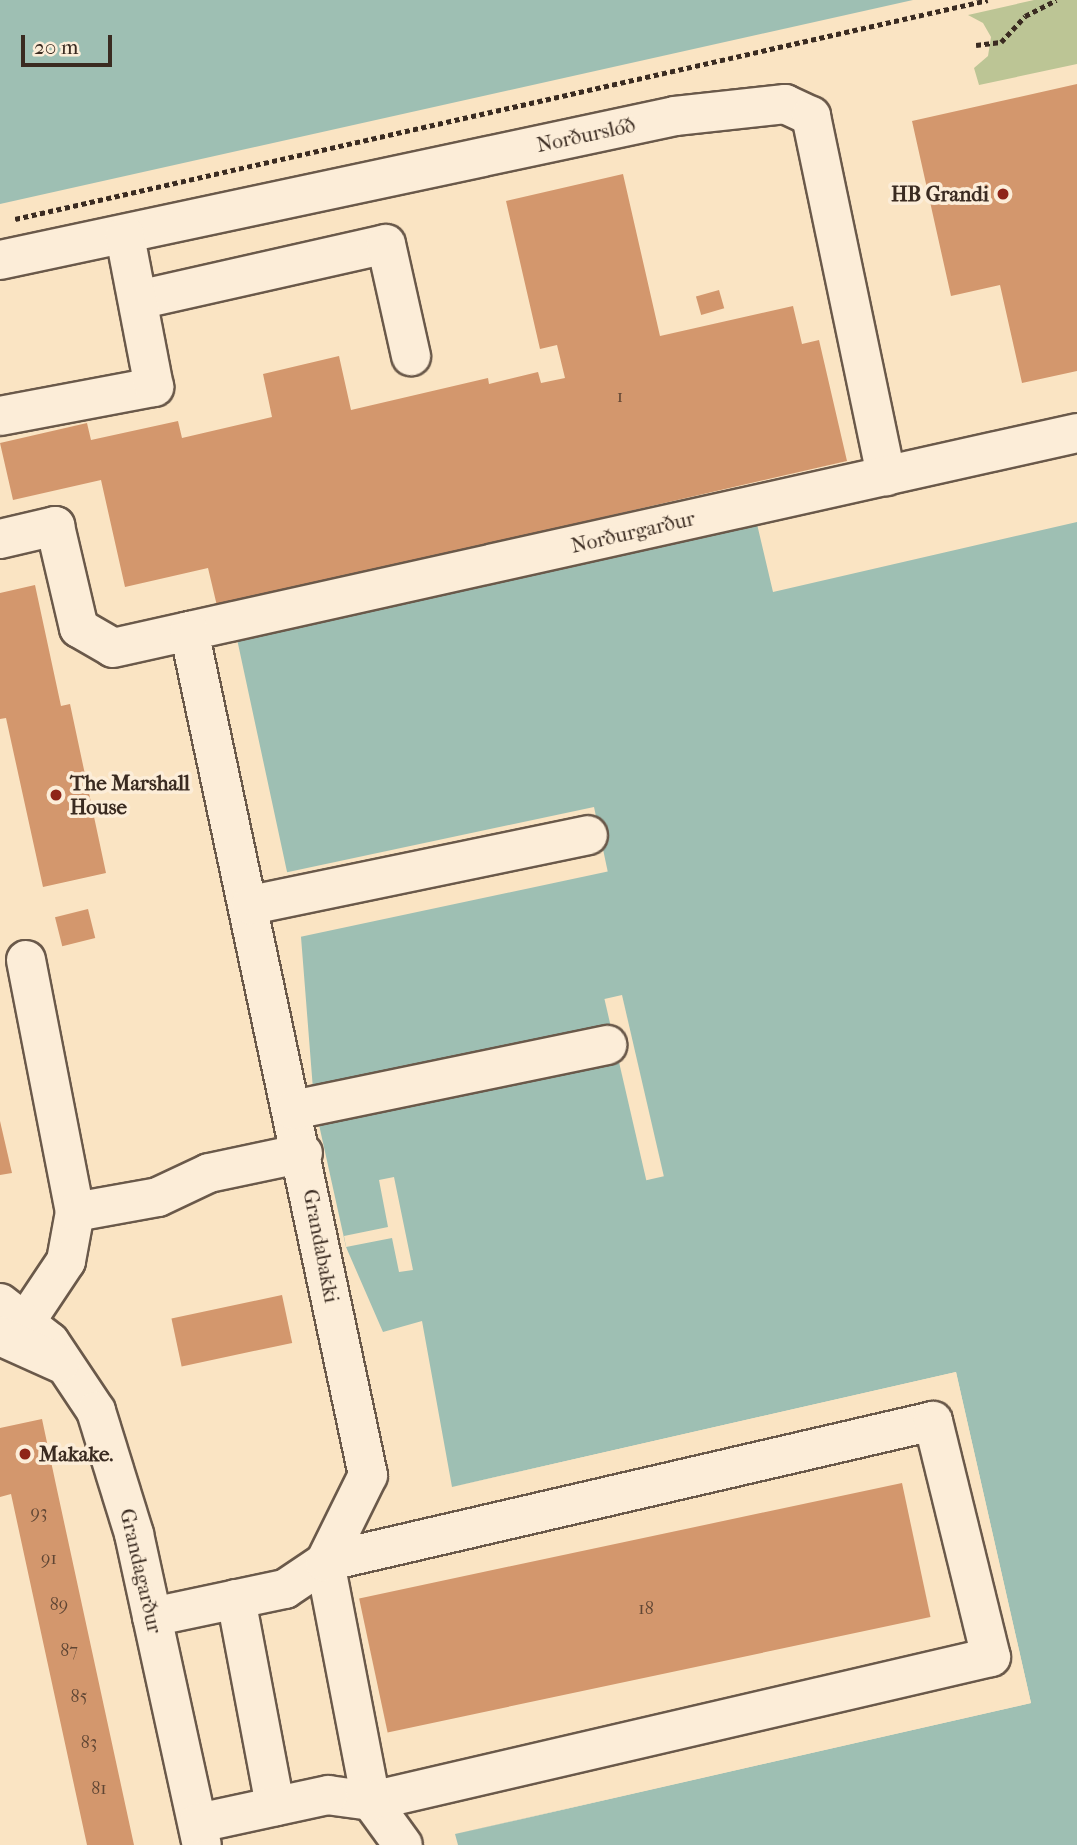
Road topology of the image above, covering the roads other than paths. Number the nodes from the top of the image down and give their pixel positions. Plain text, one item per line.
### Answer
1 (125, 236) junction
2 (0, 260) edge
3 (138, 300) junction
4 (411, 356) dead end
5 (0, 416) edge
6 (1077, 433) edge
7 (886, 475) junction
8 (0, 539) edge
9 (189, 631) junction
10 (588, 835) dead end
11 (251, 905) junction
12 (26, 960) dead end
13 (607, 1045) dead end
14 (293, 1110) junction
15 (303, 1153) junction
16 (75, 1212) junction
17 (9, 1320) edge
18 (325, 1562) junction
19 (236, 1599) junction
20 (152, 1617) junction
21 (371, 1801) junction
22 (275, 1807) junction
23 (200, 1834) edge
24 (403, 1845) edge

1 - 2 street, Norðurslóð
1 - 3 street
1 - 7 street, Norðurslóð
3 - 4 street
3 - 5 street
6 - 7 street, Norðurgarður
7 - 9 street, Norðurgarður
8 - 9 street, Norðurgarður
9 - 11 street, Grandabakki
10 - 11 street
11 - 14 street, Grandabakki
12 - 16 street
13 - 14 street
14 - 15 street, Grandabakki
15 - 16 street
15 - 18 street, Grandabakki
16 - 17 street
17 - 20 street, Grandagarður
18 - 19 street
18 - 21 street
18 - 21 street
19 - 20 street
19 - 22 street
20 - 23 street, Grandagarður
21 - 22 street
21 - 24 street
22 - 23 street

